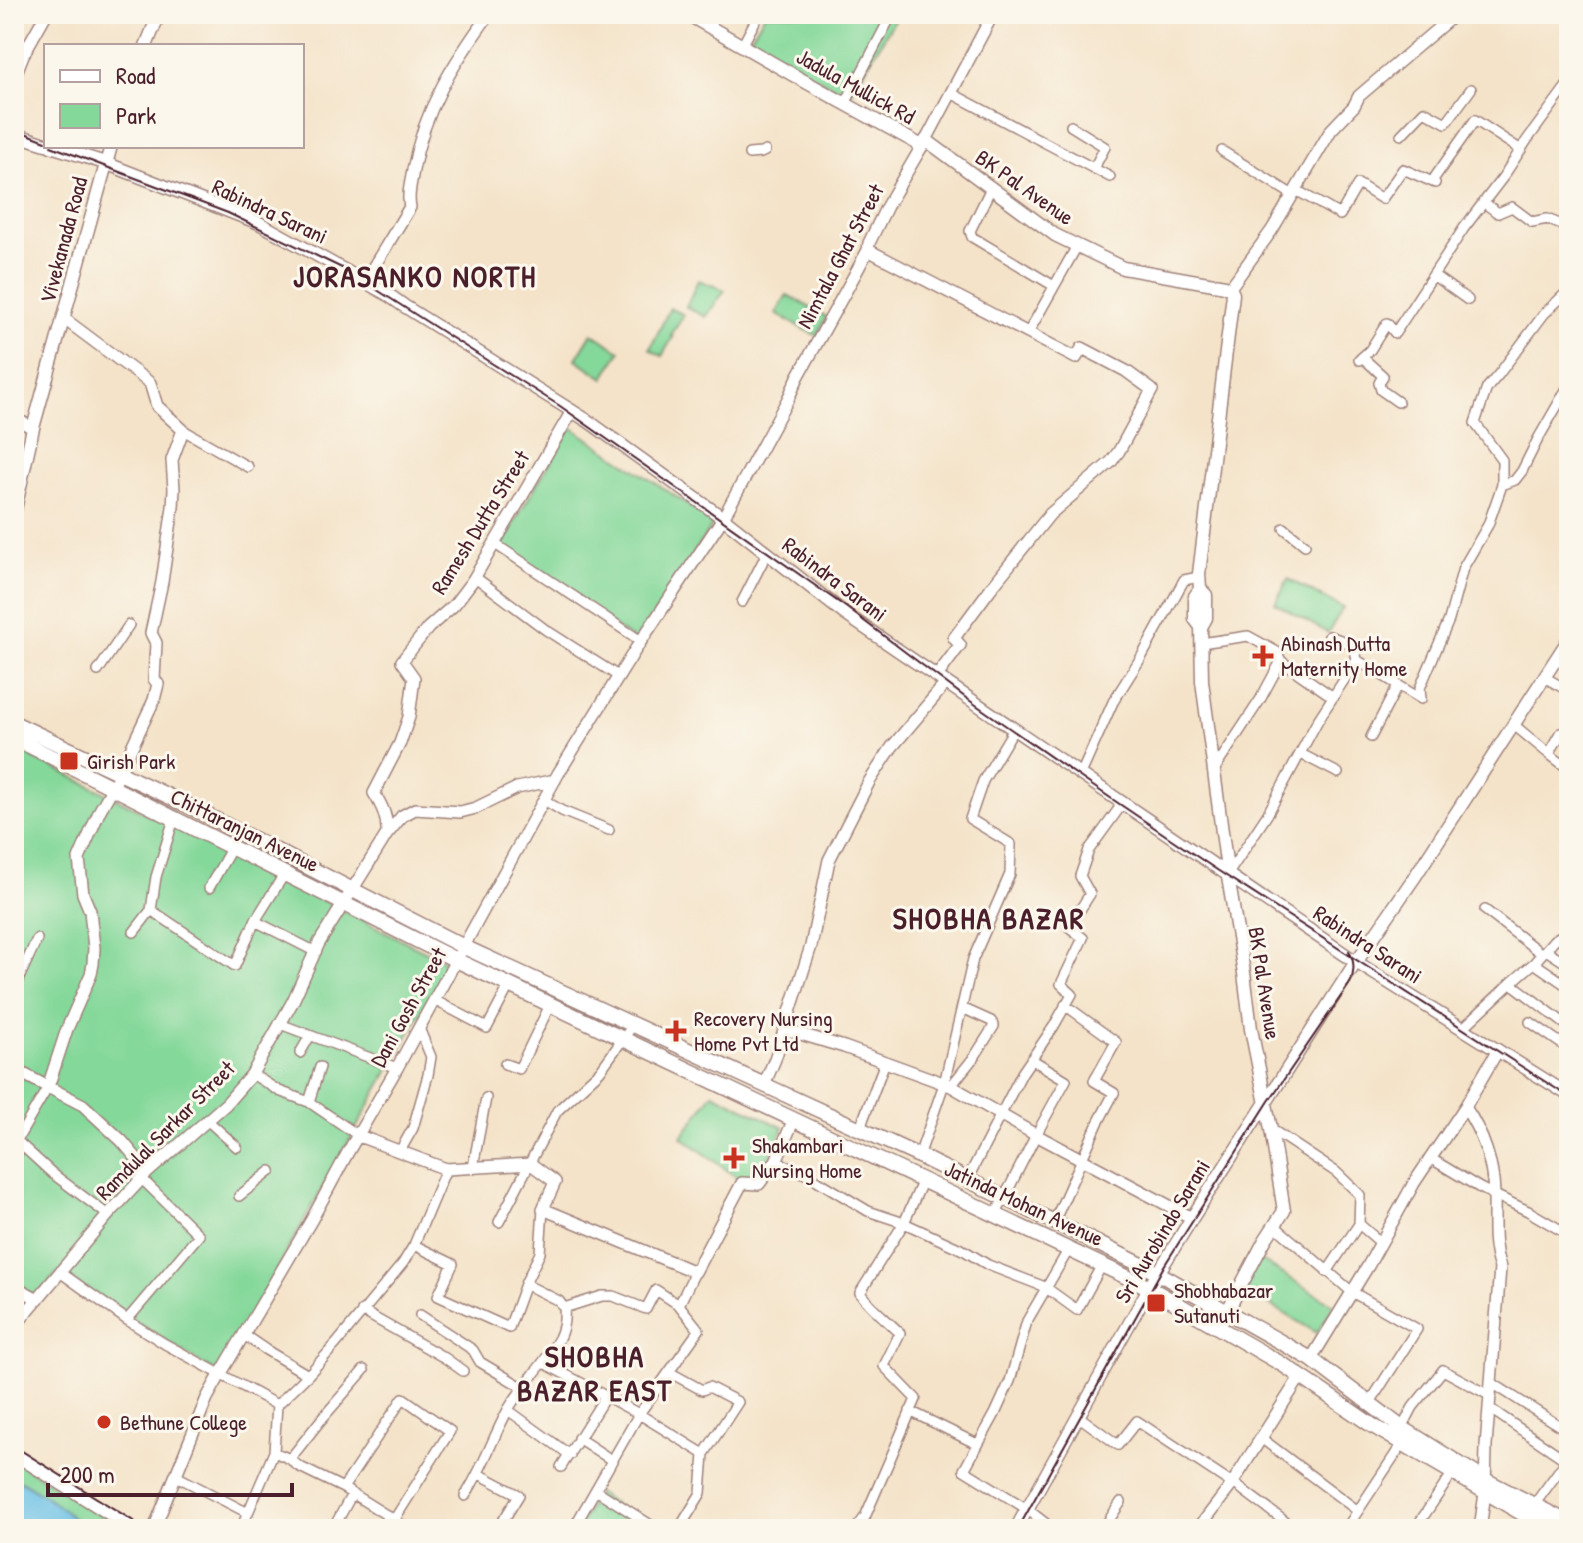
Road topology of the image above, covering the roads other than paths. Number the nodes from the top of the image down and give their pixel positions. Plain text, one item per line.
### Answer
1 (46, 14) edge
2 (159, 14) edge
3 (489, 14) edge
4 (687, 14) edge
5 (759, 14) edge
6 (892, 14) edge
7 (993, 14) edge
8 (1455, 14) edge
9 (147, 44) edge
10 (742, 46) junction
11 (14, 78) edge
12 (1569, 83) edge
13 (1471, 89) dead end
14 (951, 93) junction
15 (845, 104) junction
16 (1071, 126) dead end
17 (14, 134) edge
18 (1401, 135) dead end
19 (44, 143) edge
20 (924, 143) junction
21 (58, 148) edge
22 (110, 148) edge
23 (1521, 150) junction
24 (1222, 151) dead end
25 (105, 163) junction
26 (1094, 168) junction
27 (1110, 177) dead end
28 (991, 188) junction
29 (1295, 193) junction
30 (1483, 202) junction
31 (1569, 228) edge
32 (1077, 246) junction
33 (868, 250) junction
34 (1433, 275) junction
35 (365, 281) junction
36 (1054, 286) junction
37 (1230, 288) junction
38 (1569, 290) edge
39 (1468, 300) dead end
40 (63, 318) junction
41 (1028, 333) junction
42 (1569, 385) edge
43 (1398, 402) dead end
44 (572, 411) junction
45 (14, 418) edge
46 (33, 428) junction
47 (183, 430) junction
48 (248, 467) dead end
49 (1502, 485) junction
50 (14, 514) edge
51 (723, 518) junction
52 (1284, 528) dead end
53 (495, 544) junction
54 (1305, 545) dead end
55 (767, 553) junction
56 (475, 577) junction
57 (1199, 583) junction
58 (742, 602) dead end
59 (129, 625) dead end
60 (1329, 636) dead end
61 (1569, 639) edge
62 (641, 641) junction
63 (1201, 643) junction
64 (1357, 660) junction
65 (1281, 661) junction
66 (98, 671) dead end
67 (618, 676) junction
68 (1544, 677) junction
69 (941, 679) junction
70 (1398, 685) junction
71 (1569, 691) edge
72 (1333, 697) junction
73 (14, 723) edge
74 (1514, 725) junction
75 (1014, 729) junction
76 (1561, 733) dead end
77 (1371, 737) dead end
78 (14, 738) edge
79 (1301, 754) junction
80 (1549, 754) junction
81 (1569, 769) edge
82 (1214, 770) junction
83 (120, 773) junction
84 (1338, 773) dead end
85 (1081, 774) junction
86 (555, 780) junction
87 (112, 789) junction
88 (544, 800) junction
89 (1123, 803) junction
90 (174, 819) junction
91 (609, 830) dead end
92 (387, 834) junction
93 (232, 847) junction
94 (285, 873) junction
95 (1228, 874) junction
96 (209, 888) dead end
97 (353, 889) junction
98 (343, 904) junction
99 (151, 910) junction
100 (1485, 910) dead end
101 (255, 921) junction
102 (1569, 931) edge
103 (134, 932) dead end
104 (37, 939) dead end
105 (464, 947) junction
106 (316, 952) junction
107 (1541, 956) junction
108 (456, 960) junction
109 (1356, 962) junction
110 (1569, 965) edge
111 (1511, 983) junction
112 (509, 986) junction
113 (1569, 987) edge
114 (14, 989) edge
115 (434, 1000) junction
116 (550, 1005) junction
117 (1065, 1005) junction
118 (962, 1008) junction
119 (1530, 1022) dead end
120 (280, 1024) junction
121 (633, 1025) junction
122 (1569, 1027) edge
123 (419, 1028) junction
124 (1463, 1028) junction
125 (784, 1029) junction
126 (310, 1036) junction
127 (623, 1039) junction
128 (1569, 1049) edge
129 (1498, 1050) junction
130 (300, 1053) dead end
131 (1031, 1059) junction
132 (885, 1062) junction
133 (505, 1064) dead end
134 (320, 1067) dead end
135 (397, 1068) junction
136 (14, 1069) edge
137 (252, 1074) junction
138 (764, 1085) junction
139 (948, 1085) junction
140 (48, 1087) junction
141 (1568, 1093) edge
142 (486, 1098) dead end
143 (309, 1102) junction
144 (1265, 1105) junction
145 (1465, 1107) junction
146 (1000, 1113) junction
147 (794, 1119) junction
148 (207, 1120) junction
149 (860, 1128) junction
150 (1271, 1129) junction
151 (1036, 1135) junction
152 (359, 1136) junction
153 (16, 1138) edge
154 (237, 1147) dead end
155 (400, 1151) junction
156 (919, 1156) junction
157 (1430, 1158) junction
158 (1082, 1159) junction
159 (776, 1161) junction
160 (531, 1164) junction
161 (473, 1167) junction
162 (446, 1169) junction
163 (271, 1171) dead end
164 (145, 1176) junction
165 (923, 1180) junction
166 (967, 1180) junction
167 (1494, 1195) junction
168 (239, 1196) dead end
169 (1004, 1198) junction
170 (543, 1209) junction
171 (996, 1214) junction
172 (108, 1215) junction
173 (1192, 1218) junction
174 (499, 1222) dead end
175 (1054, 1222) junction
176 (904, 1223) junction
177 (1359, 1224) junction
178 (1275, 1226) junction
179 (1569, 1235) edge
180 (1381, 1243) junction
181 (414, 1245) junction
182 (1069, 1249) junction
183 (1102, 1265) junction
184 (60, 1272) junction
185 (695, 1272) junction
186 (1327, 1272) junction
187 (1158, 1273) junction
188 (525, 1284) junction
189 (14, 1286) edge
190 (1045, 1287) junction
191 (1149, 1288) junction
192 (1352, 1292) junction
193 (38, 1299) junction
194 (679, 1305) junction
195 (564, 1308) junction
196 (362, 1311) junction
197 (1227, 1312) junction
198 (420, 1315) dead end
199 (127, 1320) junction
200 (14, 1327) edge
201 (1219, 1327) junction
202 (244, 1335) junction
203 (1311, 1359) junction
204 (544, 1363) junction
205 (364, 1370) dead end
206 (463, 1371) dead end
207 (669, 1372) junction
208 (220, 1375) junction
209 (308, 1375) junction
210 (1300, 1377) junction
211 (522, 1387) junction
212 (1490, 1389) junction
213 (605, 1397) junction
214 (1369, 1404) junction
215 (277, 1405) junction
216 (1489, 1408) junction
217 (508, 1410) junction
218 (910, 1411) junction
219 (639, 1414) junction
220 (1078, 1416) junction
221 (1402, 1428) junction
222 (1569, 1432) edge
223 (578, 1438) junction
224 (1261, 1438) junction
225 (977, 1444) junction
226 (1402, 1444) junction
227 (274, 1452) junction
228 (14, 1454) edge
229 (704, 1454) junction
230 (570, 1455) junction
231 (1568, 1458) edge
232 (290, 1459) junction
233 (613, 1461) junction
234 (561, 1467) dead end
235 (479, 1474) junction
236 (1452, 1474) junction
237 (176, 1476) junction
238 (1232, 1483) junction
239 (1485, 1486) junction
240 (596, 1490) junction
241 (347, 1491) junction
242 (465, 1496) dead end
243 (1121, 1502) dead end
244 (1534, 1505) junction
245 (1027, 1509) junction
246 (1358, 1511) junction
247 (248, 1513) junction
248 (391, 1518) junction
249 (1569, 1523) edge
250 (134, 1529) edge
251 (154, 1529) edge
252 (241, 1529) edge
253 (333, 1529) edge
254 (381, 1529) edge
255 (409, 1529) edge
256 (498, 1529) edge
257 (573, 1529) edge
258 (657, 1529) edge
259 (679, 1529) edge
260 (856, 1529) edge
261 (1016, 1529) edge
262 (1053, 1529) edge
263 (1103, 1529) edge
264 (1198, 1529) edge
265 (1295, 1529) edge
266 (1346, 1529) edge
267 (1415, 1529) edge
268 (1480, 1529) edge
269 (1549, 1529) edge

1 - 11 street
2 - 9 main road
3 - 35 street
4 - 10 main road, Jadula Mullick Rd
5 - 10 street
6 - 15 street
7 - 14 street, Nimtala Ghat Street
8 - 29 street
10 - 15 main road, Jadula Mullick Rd
12 - 23 street
13 - 18 street
14 - 20 street, Nimtala Ghat Street
14 - 26 street
15 - 20 main road, Jadula Mullick Rd
16 - 26 street
17 - 19 main road, Rabindra Sarani
20 - 28 main road, BK Pal Avenue
20 - 33 street, Nimtala Ghat Street
21 - 25 main road, Rabindra Sarani
22 - 25 main road, Vivekanada Road
23 - 29 street
23 - 30 street
24 - 29 street
25 - 35 main road, Rabindra Sarani
25 - 40 main road, Vivekanada Road
26 - 27 street
28 - 32 main road, BK Pal Avenue
28 - 36 street
29 - 37 street
30 - 31 street
30 - 34 street
32 - 36 street
32 - 37 main road, BK Pal Avenue
33 - 41 street
33 - 51 street, Nimtala Ghat Street
34 - 39 street
34 - 43 street
35 - 44 main road, Rabindra Sarani
36 - 41 street
37 - 57 main road, BK Pal Avenue
38 - 49 street
40 - 46 main road, Vivekanada Road
40 - 47 street
41 - 69 street
42 - 49 street
44 - 51 main road, Rabindra Sarani
44 - 53 street, Ramesh Dutta Street
45 - 46 street
46 - 50 main road, Vivekanada Road
47 - 48 street
47 - 83 street
49 - 70 street
51 - 55 main road, Rabindra Sarani
51 - 62 street, Dani Gosh Street
52 - 54 street
53 - 56 street, Ramesh Dutta Street
53 - 62 street
55 - 58 street
55 - 69 main road, Rabindra Sarani
56 - 67 street
56 - 92 street, Ramesh Dutta Street
57 - 63 main road, BK Pal Avenue
57 - 85 street
59 - 66 street
60 - 64 street
61 - 68 main road, Sri Aurobindo Sarani
62 - 67 street, Dani Gosh Street
63 - 65 street
63 - 82 main road, BK Pal Avenue
64 - 70 street
64 - 72 street
65 - 72 street
65 - 82 street
67 - 86 street, Dani Gosh Street
68 - 71 street
68 - 74 main road, Sri Aurobindo Sarani
69 - 75 main road, Rabindra Sarani
69 - 125 street
70 - 77 street
72 - 79 street
73 - 83 main road
74 - 80 street
74 - 109 main road, Sri Aurobindo Sarani
75 - 85 main road, Rabindra Sarani
75 - 118 street
76 - 80 street
78 - 87 main road, Chittaranjan Avenue
79 - 84 street
79 - 95 street
80 - 81 street
82 - 95 main road, BK Pal Avenue
83 - 87 street
83 - 97 main road
85 - 89 main road, Rabindra Sarani
86 - 88 street, Dani Gosh Street
86 - 92 street
87 - 90 main road, Chittaranjan Avenue
87 - 140 street
88 - 91 street
88 - 105 street, Dani Gosh Street
89 - 95 main road, Rabindra Sarani
89 - 117 street
90 - 93 main road, Chittaranjan Avenue
90 - 99 street
92 - 97 street
93 - 94 main road, Chittaranjan Avenue
93 - 96 street
94 - 98 main road, Chittaranjan Avenue
94 - 101 street
95 - 109 main road, Rabindra Sarani
95 - 144 main road, BK Pal Avenue
97 - 98 street
97 - 105 main road
98 - 106 street, Ramdulal Sarkar Street
98 - 108 main road, Chittaranjan Avenue
99 - 101 street
99 - 103 street
100 - 107 street
101 - 106 street
102 - 107 street
104 - 114 street
105 - 108 street, Dani Gosh Street
105 - 121 main road
106 - 120 street, Ramdulal Sarkar Street
107 - 110 street
107 - 111 street
107 - 113 street
108 - 112 main road, Jatinda Mohan Avenue
108 - 115 street, Dani Gosh Street
109 - 124 main road, Rabindra Sarani
109 - 144 main road, Sri Aurobindo Sarani
111 - 122 street
111 - 124 street
112 - 115 street
112 - 116 main road, Jatinda Mohan Avenue
115 - 123 street, Dani Gosh Street
116 - 127 main road, Jatinda Mohan Avenue
116 - 133 street
117 - 131 street
117 - 158 street
118 - 139 street
118 - 139 street
119 - 128 street
120 - 126 street
120 - 137 street, Ramdulal Sarkar Street
121 - 127 street
121 - 138 main road
123 - 135 street, Dani Gosh Street
123 - 155 street
124 - 129 main road, Rabindra Sarani
125 - 132 street
125 - 138 street
126 - 130 street
126 - 135 street
127 - 147 main road, Jatinda Mohan Avenue
127 - 160 street
129 - 141 main road, Rabindra Sarani
129 - 145 street
131 - 146 street
131 - 151 street
132 - 139 street
132 - 149 street
134 - 143 street
135 - 152 street, Dani Gosh Street
136 - 140 street
137 - 143 street
137 - 148 street, Ramdulal Sarkar Street
138 - 149 main road
139 - 146 street
139 - 156 street
140 - 153 street
140 - 164 street
142 - 161 street
143 - 152 street
144 - 150 main road, BK Pal Avenue
144 - 173 main road, Sri Aurobindo Sarani
145 - 157 street
145 - 167 street
146 - 151 street
146 - 166 street
147 - 159 street
147 - 165 main road, Jatinda Mohan Avenue
148 - 154 street
148 - 164 street, Ramdulal Sarkar Street
149 - 156 main road
150 - 177 street
150 - 178 main road, BK Pal Avenue
151 - 158 street
151 - 169 street
152 - 155 street
152 - 202 street, Dani Gosh Street
153 - 172 street
155 - 162 street
156 - 166 main road
157 - 167 street
157 - 180 street
158 - 173 street
158 - 175 street
159 - 176 street
159 - 185 street
160 - 161 street
160 - 170 street
160 - 174 street
161 - 162 street
162 - 181 street
163 - 168 street
164 - 172 street, Ramdulal Sarkar Street
164 - 199 street
165 - 171 main road, Jatinda Mohan Avenue
165 - 176 street
166 - 169 main road
167 - 179 street
167 - 212 street
169 - 171 street
169 - 175 main road
170 - 185 street
170 - 188 street
171 - 182 main road, Jatinda Mohan Avenue
172 - 184 street, Ramdulal Sarkar Street
173 - 187 main road, Sri Aurobindo Sarani
175 - 187 main road
176 - 190 street
176 - 218 street
177 - 180 street
177 - 186 street
178 - 186 street
178 - 197 main road, BK Pal Avenue
180 - 192 street
181 - 188 street
181 - 196 street
182 - 183 main road, Jatinda Mohan Avenue
182 - 190 street
183 - 190 street
183 - 191 main road, Jatinda Mohan Avenue
184 - 193 street, Ramdulal Sarkar Street
184 - 199 street
185 - 194 street
186 - 192 street
187 - 191 main road, Sri Aurobindo Sarani
187 - 197 main road
188 - 195 street
189 - 193 street
190 - 225 street
191 - 201 main road, Jatinda Mohan Avenue
191 - 220 main road, Sri Aurobindo Sarani
192 - 203 street
192 - 214 street
193 - 200 street, Ramdulal Sarkar Street
194 - 195 street
194 - 207 street
195 - 204 street
196 - 206 street
196 - 209 street
197 - 201 main road, BK Pal Avenue
197 - 203 main road
198 - 211 street
199 - 208 street
201 - 210 main road, Jatinda Mohan Avenue
202 - 208 street, Dani Gosh Street
202 - 209 street
203 - 214 main road
204 - 211 street
204 - 213 street
205 - 232 street
207 - 219 street
207 - 229 street
208 - 215 street
208 - 237 street, Dani Gosh Street
209 - 215 street
210 - 224 street
210 - 226 main road, Jatinda Mohan Avenue
211 - 217 street
212 - 216 street
212 - 221 street
212 - 222 street
213 - 219 street
213 - 223 street
214 - 221 main road
215 - 227 street
216 - 231 street
216 - 239 street
217 - 230 street
217 - 235 street
218 - 225 street
218 - 260 street
219 - 229 street
219 - 233 street
220 - 238 street
220 - 245 main road, Sri Aurobindo Sarani
221 - 239 main road
223 - 230 street
223 - 233 street
224 - 238 street
224 - 246 street
225 - 245 street
226 - 236 main road, Jatinda Mohan Avenue
226 - 246 street
227 - 232 street
227 - 247 street
228 - 250 main road
229 - 259 street
230 - 234 street
231 - 244 street
232 - 241 street
233 - 240 street
235 - 242 street
235 - 256 street
236 - 239 main road, Jatinda Mohan Avenue
236 - 267 street
237 - 247 street
237 - 251 street, Dani Gosh Street
238 - 264 street
238 - 265 street
239 - 244 main road
239 - 268 street
239 - 269 main road, Jatinda Mohan Avenue
240 - 257 street
240 - 258 street
241 - 248 street
241 - 248 street
241 - 253 street
243 - 263 street
244 - 249 main road
245 - 261 main road, Sri Aurobindo Sarani
245 - 262 street
246 - 266 street
247 - 252 street
248 - 254 street
248 - 255 street

